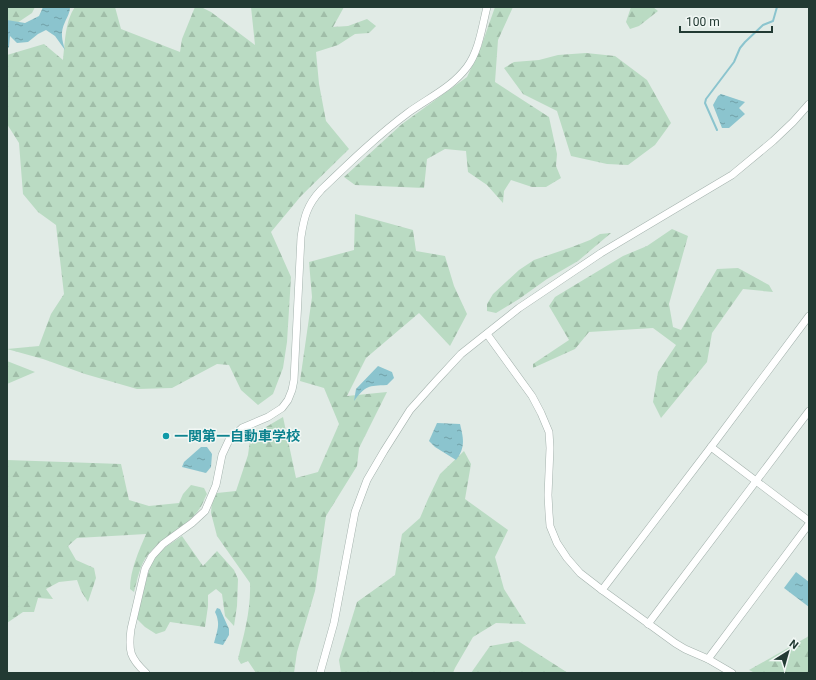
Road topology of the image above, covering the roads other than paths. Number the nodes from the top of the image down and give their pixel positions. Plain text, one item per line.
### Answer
1 (487, 7) edge
2 (809, 104) edge
3 (809, 316) edge
4 (486, 334) junction
5 (809, 411) edge
6 (711, 447) junction
7 (756, 481) junction
8 (809, 522) edge
9 (602, 590) junction
10 (648, 624) junction
11 (708, 659) junction
12 (146, 673) edge
13 (320, 673) edge
14 (732, 673) edge

1 - 12 street
2 - 4 street
3 - 6 street
4 - 9 street
4 - 13 street
5 - 7 street
6 - 7 street
6 - 9 street
7 - 8 street
7 - 10 street
8 - 11 street
9 - 10 street
10 - 11 street
11 - 14 street

